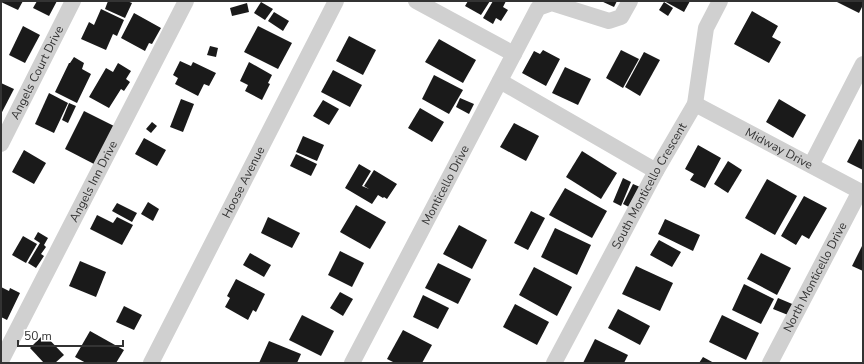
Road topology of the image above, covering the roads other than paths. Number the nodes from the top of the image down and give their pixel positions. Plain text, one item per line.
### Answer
1 (73, 1) edge
2 (186, 1) edge
3 (336, 1) edge
4 (416, 1) edge
5 (630, 1) edge
6 (720, 1) edge
7 (514, 54) junction
8 (863, 64) edge
9 (500, 80) junction
10 (695, 104) junction
11 (1, 144) edge
12 (811, 165) junction
13 (656, 172) junction
14 (862, 192) edge
15 (1, 361) edge
16 (151, 363) edge
17 (352, 363) edge
18 (554, 363) edge
19 (770, 363) edge

1 - 11 street, Angels Court Drive
2 - 15 street, Angels Inn Drive
3 - 16 street, Hoose Avenue
4 - 7 street
5 - 7 street, Monticello Drive
6 - 10 street, South Monticello Crescent
7 - 9 street, Monticello Drive
8 - 12 street
9 - 13 street
9 - 17 street, Monticello Drive
10 - 12 street, Midway Drive
10 - 13 street, South Monticello Crescent
12 - 14 street, Midway Drive
13 - 18 street, South Monticello Crescent
14 - 19 street, North Monticello Drive

